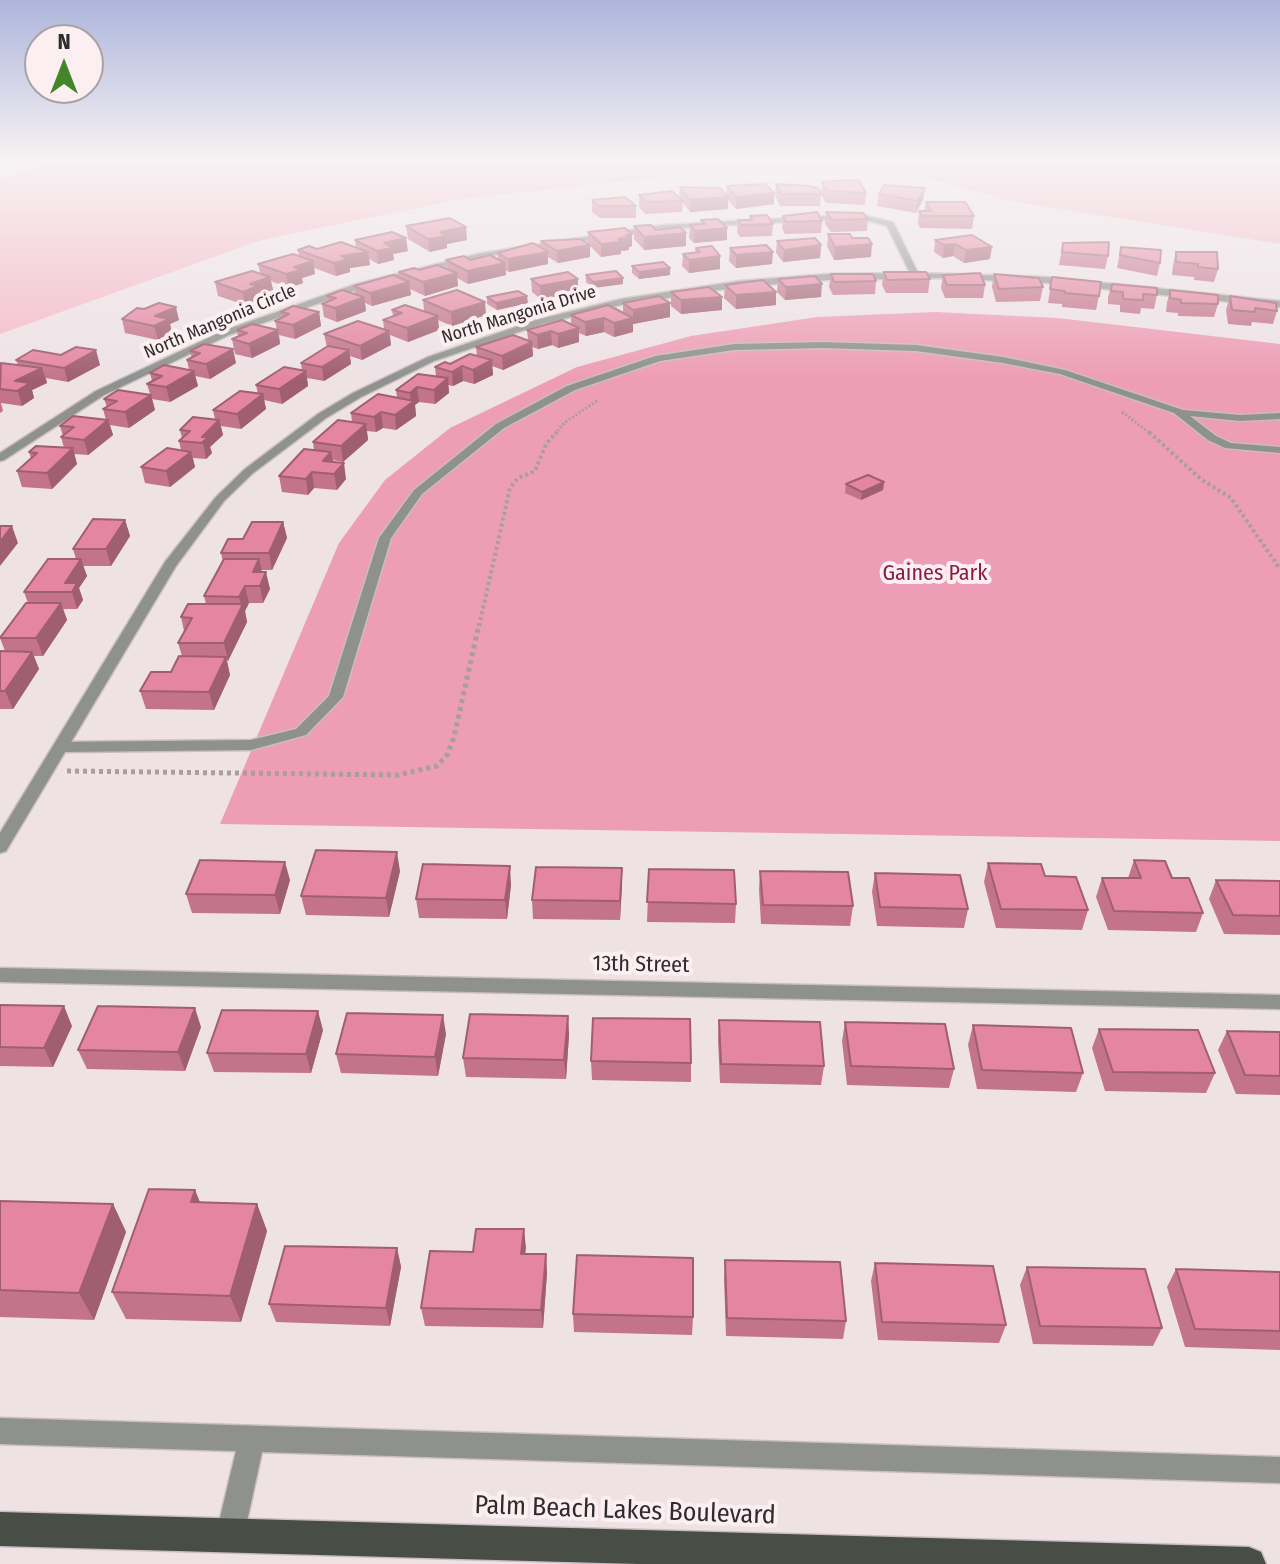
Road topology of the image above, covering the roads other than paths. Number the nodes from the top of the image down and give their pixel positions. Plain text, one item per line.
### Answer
1 (613, 234) edge
2 (895, 234) edge
3 (915, 275) junction
4 (1280, 304) edge
5 (1178, 411) junction
6 (1280, 416) edge
7 (1280, 450) edge
8 (0, 458) edge
9 (61, 747) junction
10 (0, 847) edge
11 (0, 975) edge
12 (1280, 1002) edge
13 (0, 1431) edge
14 (252, 1439) junction
15 (1280, 1470) edge
16 (0, 1529) edge
17 (230, 1535) junction
18 (1174, 1563) edge
19 (1249, 1564) edge

1 - 8 street, North Mangonia Circle
2 - 3 street, North Mangonia Circle
3 - 4 street, North Mangonia Drive
3 - 9 street, North Mangonia Drive
5 - 6 street
5 - 7 street
5 - 9 street
9 - 10 street, North Mangonia Drive
11 - 12 street, 13th Street
13 - 14 street
14 - 15 street
14 - 17 street
16 - 17 main road, Palm Beach Lakes Boulevard
17 - 18 main road, Palm Beach Lakes Boulevard
18 - 19 main road, Palm Beach Lakes Boulevard

